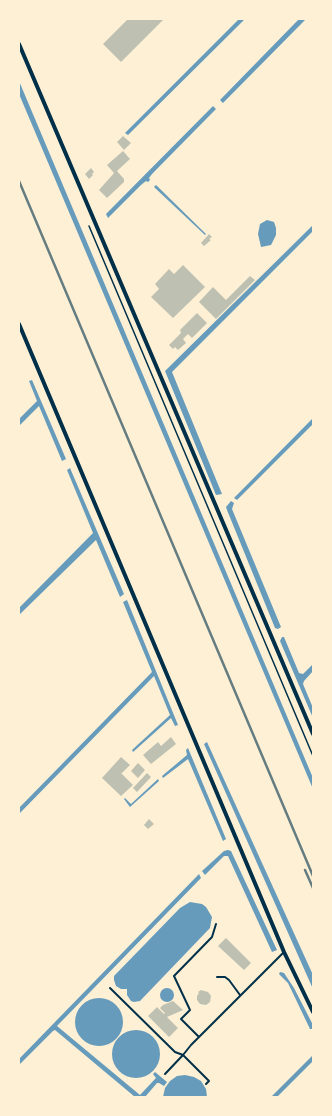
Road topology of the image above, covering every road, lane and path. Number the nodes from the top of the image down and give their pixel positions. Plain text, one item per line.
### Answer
1 (19, 44) edge
2 (87, 221) dead end
3 (19, 324) edge
4 (313, 734) edge
5 (313, 756) edge
6 (216, 924) dead end
7 (284, 952) junction
8 (217, 977) dead end
9 (110, 988) dead end
10 (240, 995) junction
11 (313, 1012) edge
12 (199, 1037) junction
13 (183, 1055) junction
14 (165, 1074) dead end
15 (206, 1084) dead end

1 - 4 street
2 - 5 path
3 - 7 street
6 - 12 lane
7 - 10 lane
7 - 11 street
8 - 10 lane
9 - 13 lane
10 - 12 lane
12 - 13 lane
13 - 14 lane
13 - 15 lane

